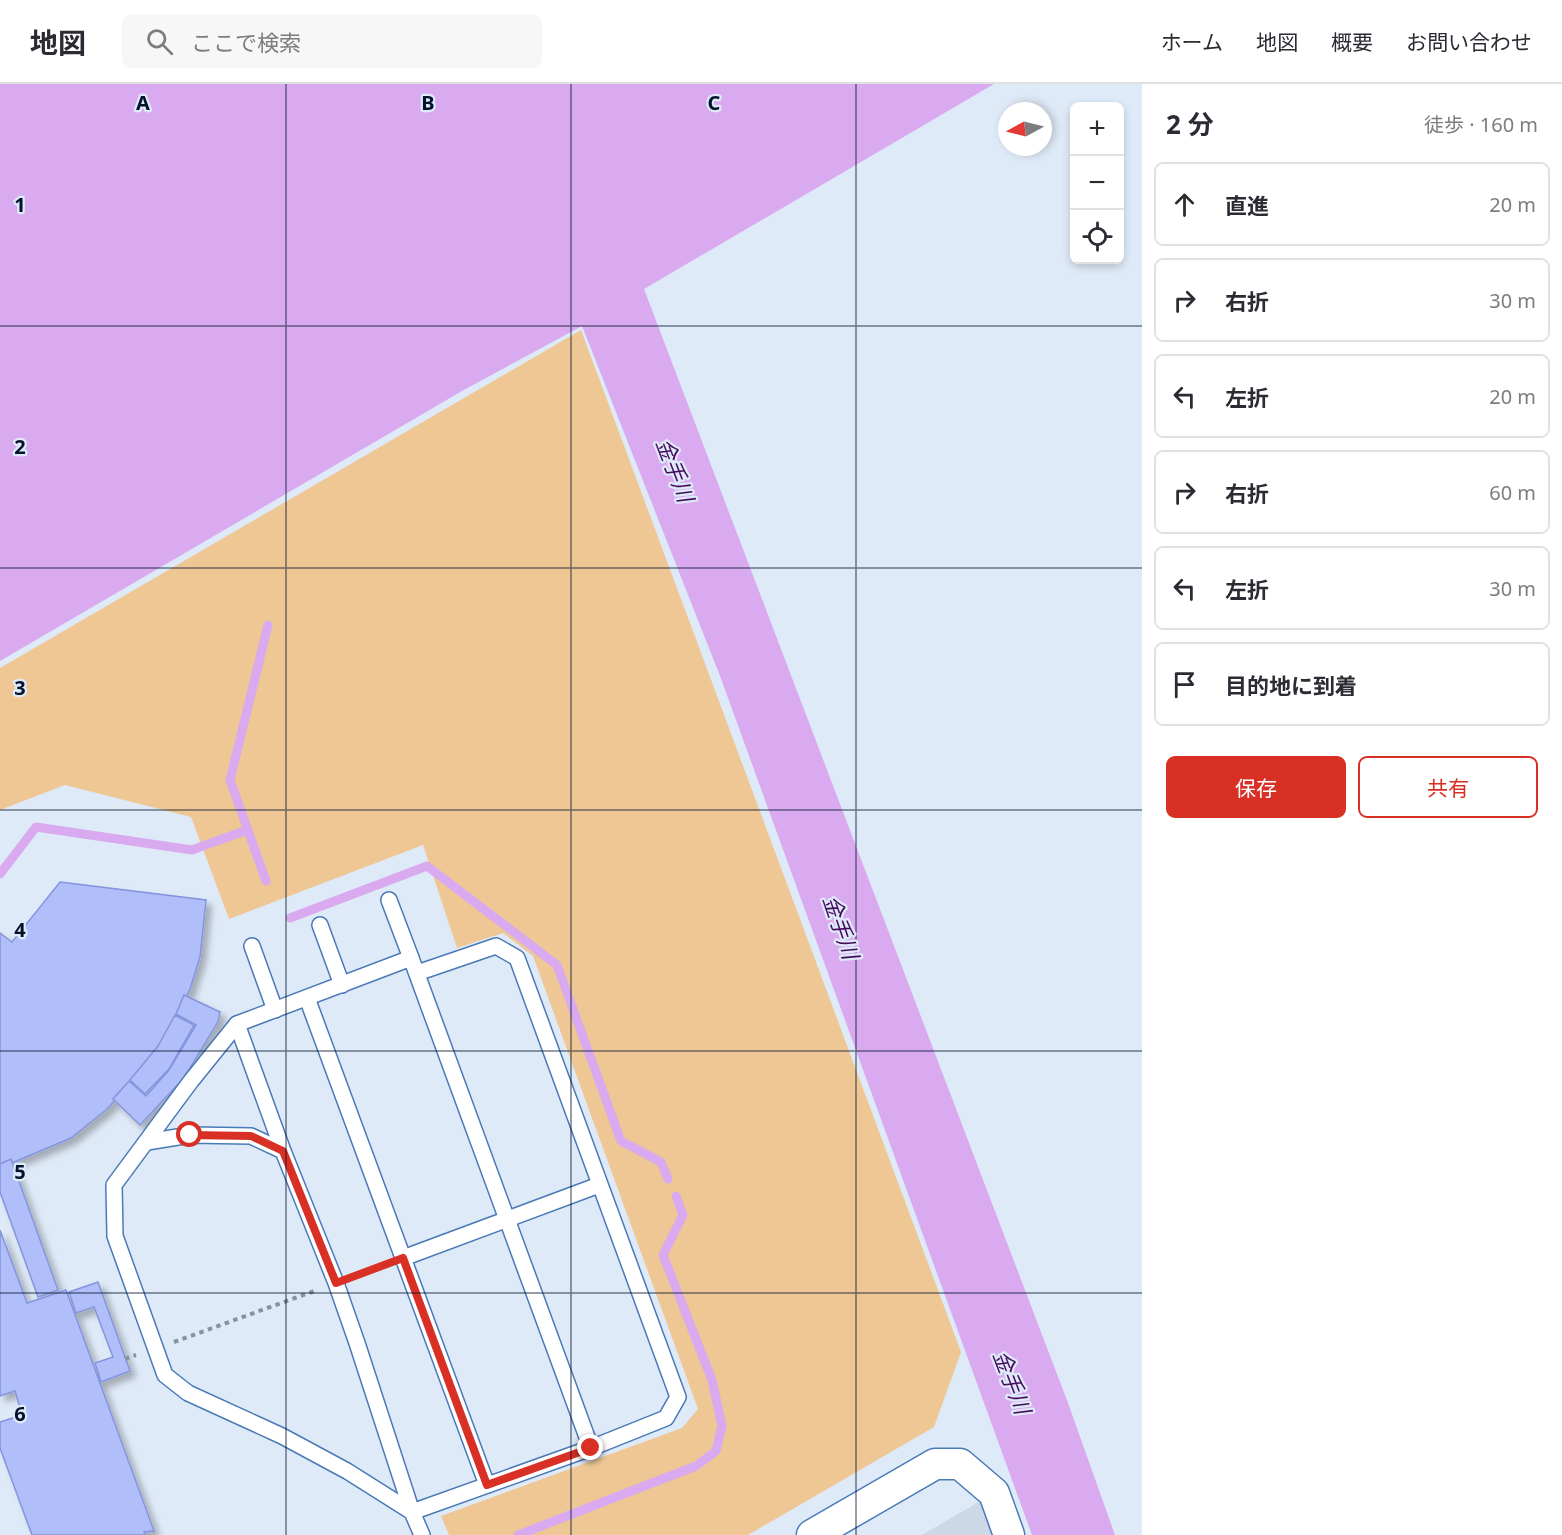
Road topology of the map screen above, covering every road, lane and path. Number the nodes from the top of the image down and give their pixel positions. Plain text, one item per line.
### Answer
1 (388, 900) dead end
2 (320, 925) dead end
3 (252, 946) dead end
4 (411, 958) junction
5 (417, 974) junction
6 (342, 985) junction
7 (307, 998) junction
8 (275, 1010) junction
9 (237, 1024) junction
10 (147, 1142) junction
11 (283, 1151) junction
12 (599, 1185) junction
13 (507, 1220) junction
14 (403, 1258) junction
15 (336, 1283) junction
16 (155, 1349) junction
17 (125, 1359) dead end
18 (591, 1448) junction
19 (487, 1485) junction
20 (412, 1512) junction
21 (422, 1535) edge
22 (813, 1535) edge
23 (1009, 1535) edge

1 - 4 lane
2 - 6 lane
3 - 8 lane
4 - 5 lane
4 - 6 lane
5 - 12 lane
5 - 13 lane
6 - 7 lane
7 - 8 lane
7 - 14 lane
8 - 9 lane
9 - 10 lane
9 - 11 lane
10 - 11 lane
10 - 16 lane
11 - 15 lane
12 - 13 lane
12 - 18 lane
13 - 14 lane
13 - 18 lane
14 - 15 path
14 - 19 lane
15 - 16 path
15 - 20 lane
16 - 17 path
16 - 20 lane
18 - 19 lane
19 - 20 lane
20 - 21 lane
22 - 23 street

